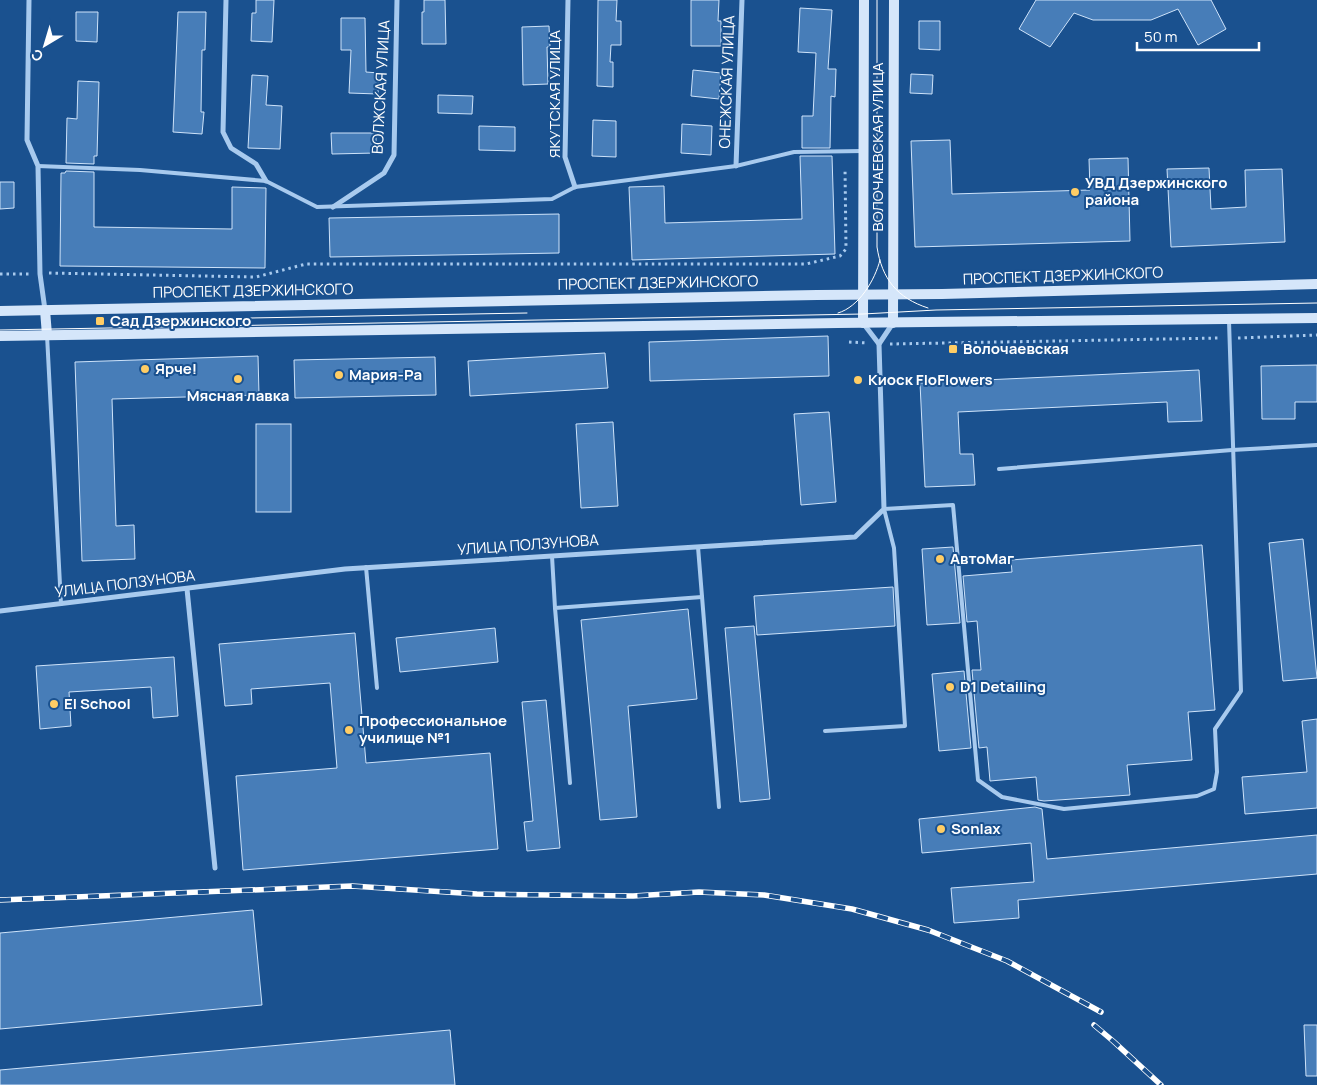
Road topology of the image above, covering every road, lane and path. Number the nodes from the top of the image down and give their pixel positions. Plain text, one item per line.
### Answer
1 (29, 0) edge
2 (226, 0) edge
3 (397, 0) edge
4 (568, 0) edge
5 (742, 0) edge
6 (864, 0) edge
7 (894, 0) edge
8 (863, 151) junction
9 (38, 166) junction
10 (736, 166) junction
11 (845, 168) dead end
12 (266, 181) junction
13 (575, 187) junction
14 (333, 207) junction
15 (0, 274) edge
16 (40, 274) junction
17 (1317, 284) edge
18 (863, 294) junction
19 (892, 294) junction
20 (45, 310) junction
21 (0, 312) edge
22 (1317, 318) edge
23 (1228, 319) junction
24 (863, 323) junction
25 (893, 323) junction
26 (47, 335) junction
27 (1317, 335) edge
28 (0, 336) edge
29 (1228, 338) junction
30 (849, 342) dead end
31 (879, 344) junction
32 (1317, 446) edge
33 (1232, 450) junction
34 (1000, 469) dead end
35 (884, 509) junction
36 (698, 547) junction
37 (552, 556) junction
38 (366, 567) junction
39 (186, 588) junction
40 (702, 597) junction
41 (61, 604) junction
42 (555, 608) junction
43 (0, 611) edge
44 (377, 688) dead end
45 (825, 731) dead end
46 (570, 783) dead end
47 (719, 807) dead end
48 (215, 868) dead end

1 - 9 street
2 - 12 street
3 - 14 street, ВОЛЖСКАЯ УЛИЦА
4 - 13 street, ЯКУТСКАЯ УЛИЦА
5 - 10 street, ОНЕЖСКАЯ УЛИЦА
6 - 8 main road, ВОЛОЧАЕВСКАЯ УЛИЦА
7 - 19 main road, ВОЛОЧАЕВСКАЯ УЛИЦА
8 - 10 lane
8 - 18 main road, ВОЛОЧАЕВСКАЯ УЛИЦА
9 - 12 lane
9 - 16 street
10 - 13 lane
11 - 16 path
12 - 14 lane
13 - 14 lane
15 - 16 path
16 - 20 street
17 - 19 main road, ПРОСПЕКТ ДЗЕРЖИНСКОГО
18 - 19 main road, ПРОСПЕКТ ДЗЕРЖИНСКОГО
18 - 20 main road, ПРОСПЕКТ ДЗЕРЖИНСКОГО
18 - 24 main road, ВОЛОЧАЕВСКАЯ УЛИЦА
19 - 25 main road, ВОЛОЧАЕВСКАЯ УЛИЦА
20 - 21 main road, ПРОСПЕКТ ДЗЕРЖИНСКОГО
20 - 26 main road
22 - 23 main road
23 - 25 main road
23 - 29 lane
24 - 25 main road
24 - 26 main road
24 - 31 street
25 - 31 street
26 - 28 main road
26 - 41 lane
27 - 29 path
29 - 31 path
29 - 33 lane
30 - 31 path
31 - 35 street
32 - 33 lane
33 - 34 lane
33 - 35 lane
35 - 36 street, УЛИЦА ПОЛЗУНОВА
35 - 45 lane
36 - 37 street, УЛИЦА ПОЛЗУНОВА
36 - 40 lane
37 - 38 street, УЛИЦА ПОЛЗУНОВА
37 - 42 lane
38 - 39 street, УЛИЦА ПОЛЗУНОВА
38 - 44 lane
39 - 41 street, УЛИЦА ПОЛЗУНОВА
39 - 48 street
40 - 42 lane
40 - 47 lane
41 - 43 street, УЛИЦА ПОЛЗУНОВА
42 - 46 lane

